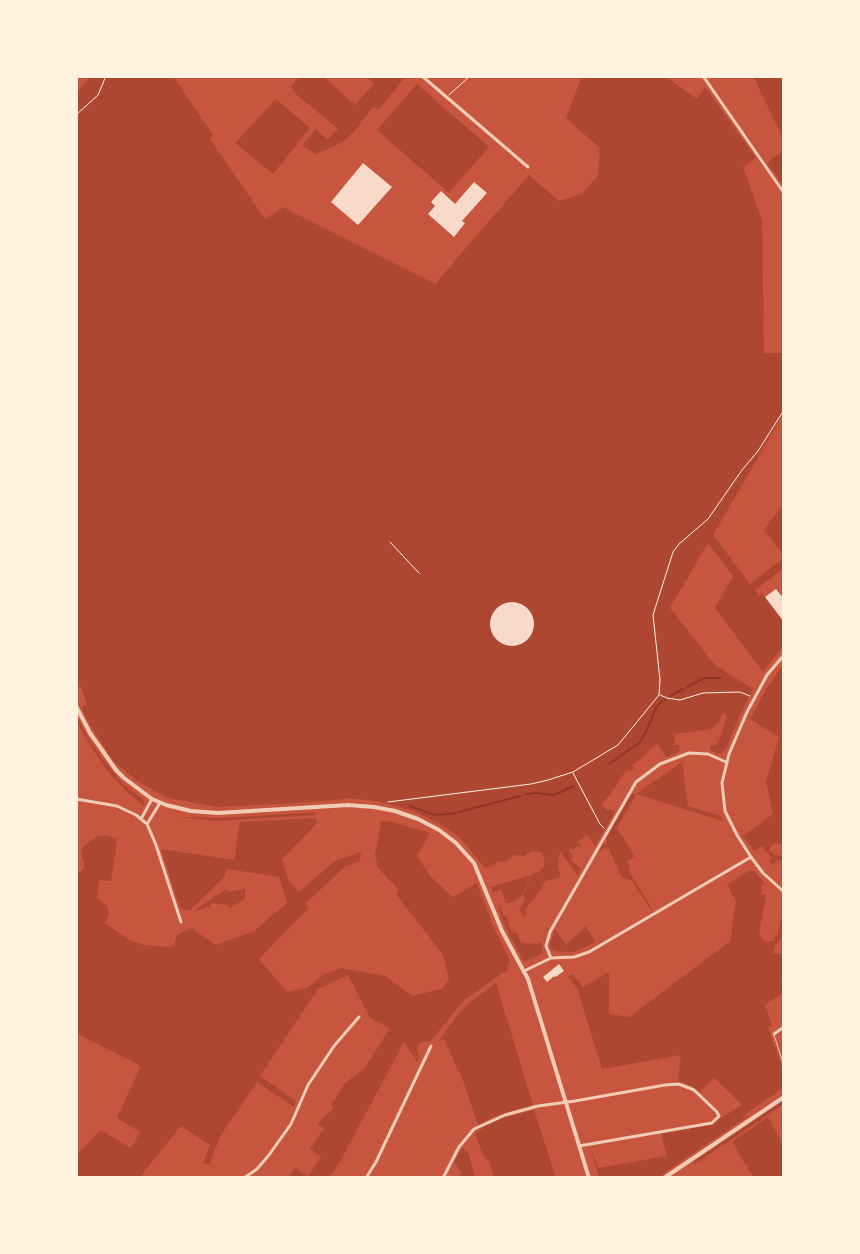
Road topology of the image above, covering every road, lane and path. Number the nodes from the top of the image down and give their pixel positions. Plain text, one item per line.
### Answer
1 (106, 76) edge
2 (422, 76) edge
3 (470, 76) edge
4 (703, 76) edge
5 (449, 95) dead end
6 (76, 114) edge
7 (528, 167) dead end
8 (784, 193) edge
9 (784, 410) edge
10 (390, 542) dead end
11 (419, 573) dead end
12 (784, 655) edge
13 (660, 695) junction
14 (751, 696) dead end
15 (76, 706) edge
16 (726, 762) junction
17 (573, 772) junction
18 (76, 799) edge
19 (152, 799) junction
20 (388, 802) dead end
21 (160, 803) junction
22 (141, 819) junction
23 (147, 824) junction
24 (605, 829) dead end
25 (750, 857) junction
26 (784, 892) edge
27 (181, 922) dead end
28 (551, 958) junction
29 (524, 971) junction
30 (359, 1017) dead end
31 (784, 1027) edge
32 (774, 1034) joint
33 (431, 1046) dead end
34 (784, 1066) edge
35 (784, 1097) edge
36 (567, 1102) junction
37 (580, 1146) junction
38 (244, 1178) edge
39 (366, 1178) edge
40 (443, 1178) edge
41 (589, 1178) edge
42 (664, 1178) edge

1 - 6 path
2 - 7 street
3 - 5 path
4 - 8 street
9 - 13 path
10 - 11 path
12 - 16 street
13 - 14 path
13 - 17 path
15 - 19 street
16 - 25 street
16 - 28 street
17 - 20 path
17 - 24 path
18 - 22 street
19 - 21 street
19 - 22 street
21 - 23 street
21 - 29 street
22 - 23 street
23 - 27 street
25 - 26 street
25 - 28 street
28 - 29 street
29 - 36 street
30 - 38 street
31 - 32 street
32 - 34 lane
33 - 39 street
35 - 42 street
36 - 37 street
36 - 37 street
36 - 40 street
37 - 41 street

